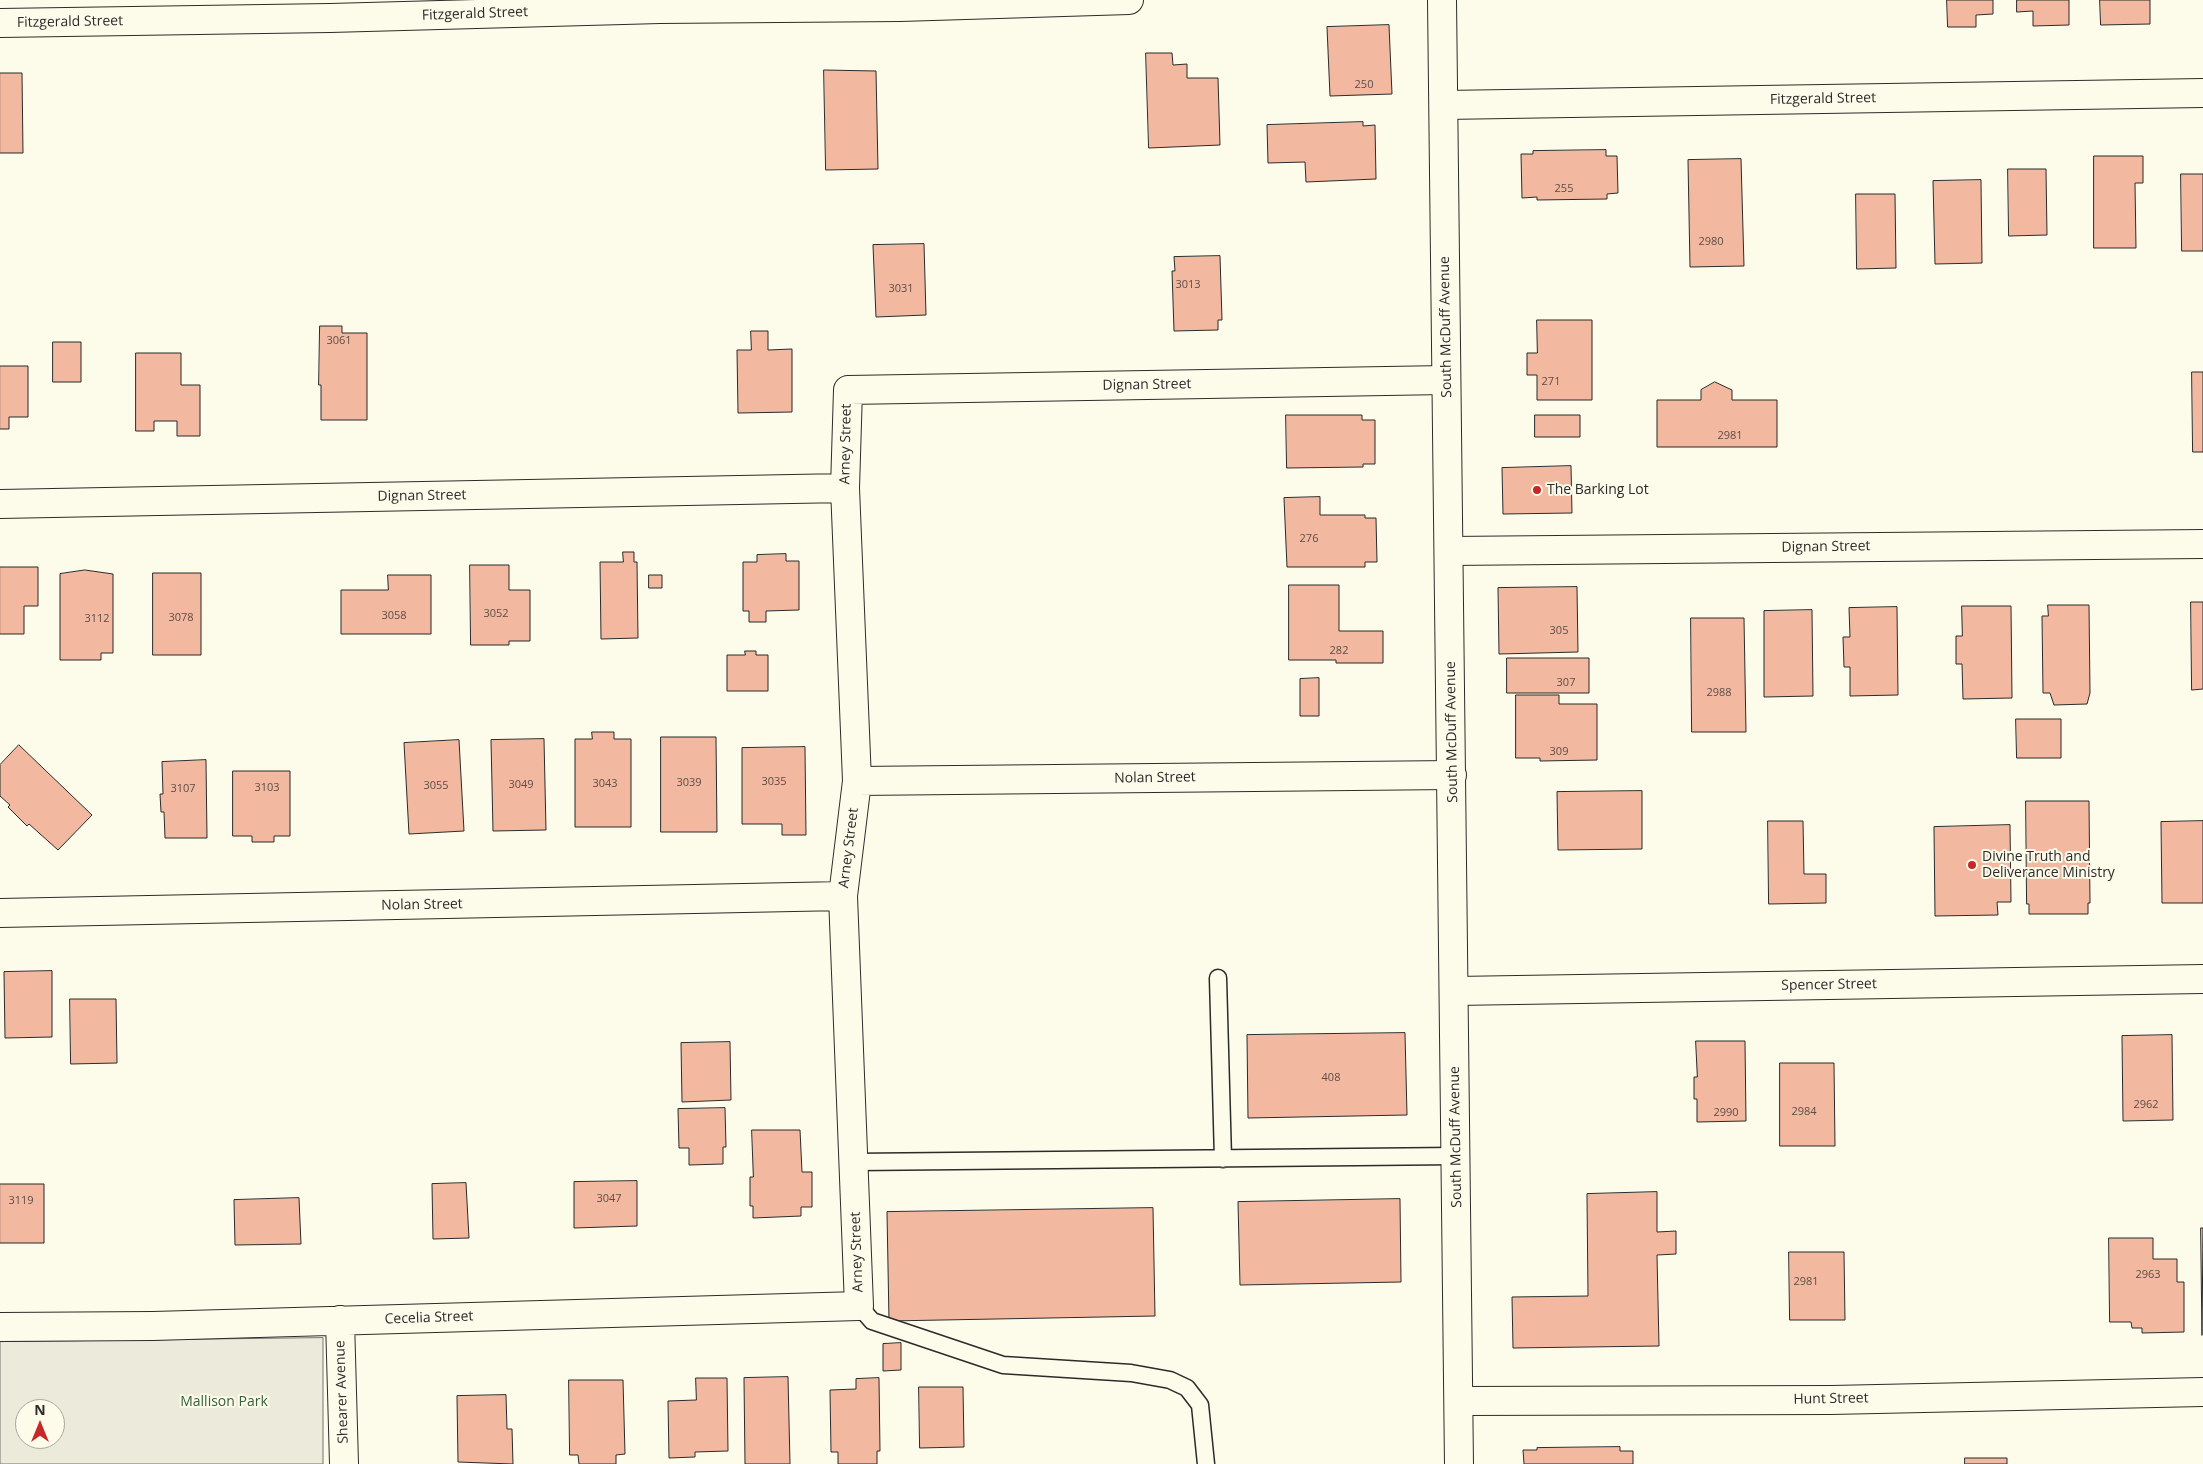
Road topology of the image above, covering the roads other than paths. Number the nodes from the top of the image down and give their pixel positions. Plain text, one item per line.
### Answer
1 (1130, 0) edge
2 (1442, 0) edge
3 (330, 9) edge
4 (0, 23) edge
5 (2203, 93) edge
6 (1444, 106) junction
7 (1446, 380) junction
8 (848, 390) joint
9 (845, 488) junction
10 (0, 504) edge
11 (2203, 544) edge
12 (1448, 550) junction
13 (1452, 775) junction
14 (857, 781) junction
15 (843, 896) junction
16 (0, 914) edge
17 (1218, 978) dead end
18 (2203, 979) edge
19 (1455, 991) junction
20 (1456, 1156) junction
21 (1223, 1159) junction
22 (855, 1162) junction
23 (859, 1306) junction
24 (340, 1320) junction
25 (0, 1327) edge
26 (2203, 1392) edge
27 (1460, 1402) junction
28 (344, 1464) edge
29 (1206, 1464) edge
30 (1459, 1464) edge

1 - 3 street, Fitzgerald Street
2 - 6 street, South McDuff Avenue
3 - 4 street, Fitzgerald Street
5 - 6 street, Fitzgerald Street
6 - 7 street, South McDuff Avenue
7 - 8 street, Dignan Street
7 - 12 street, South McDuff Avenue
8 - 9 street, Arney Street
9 - 10 street, Dignan Street
9 - 14 street, Arney Street
11 - 12 street, Dignan Street
12 - 13 street, South McDuff Avenue
13 - 14 street, Nolan Street
13 - 19 street, South McDuff Avenue
14 - 15 street, Arney Street
15 - 16 street, Nolan Street
15 - 22 street, Arney Street
17 - 21 lane
18 - 19 street, Spencer Street
19 - 20 street, South McDuff Avenue
20 - 21 lane
20 - 27 street, South McDuff Avenue
21 - 22 lane
22 - 23 street, Arney Street
23 - 24 street, Cecelia Street
23 - 29 lane
24 - 25 street, Cecelia Street
24 - 28 street, Shearer Avenue
26 - 27 street, Hunt Street
27 - 30 street, South McDuff Avenue

